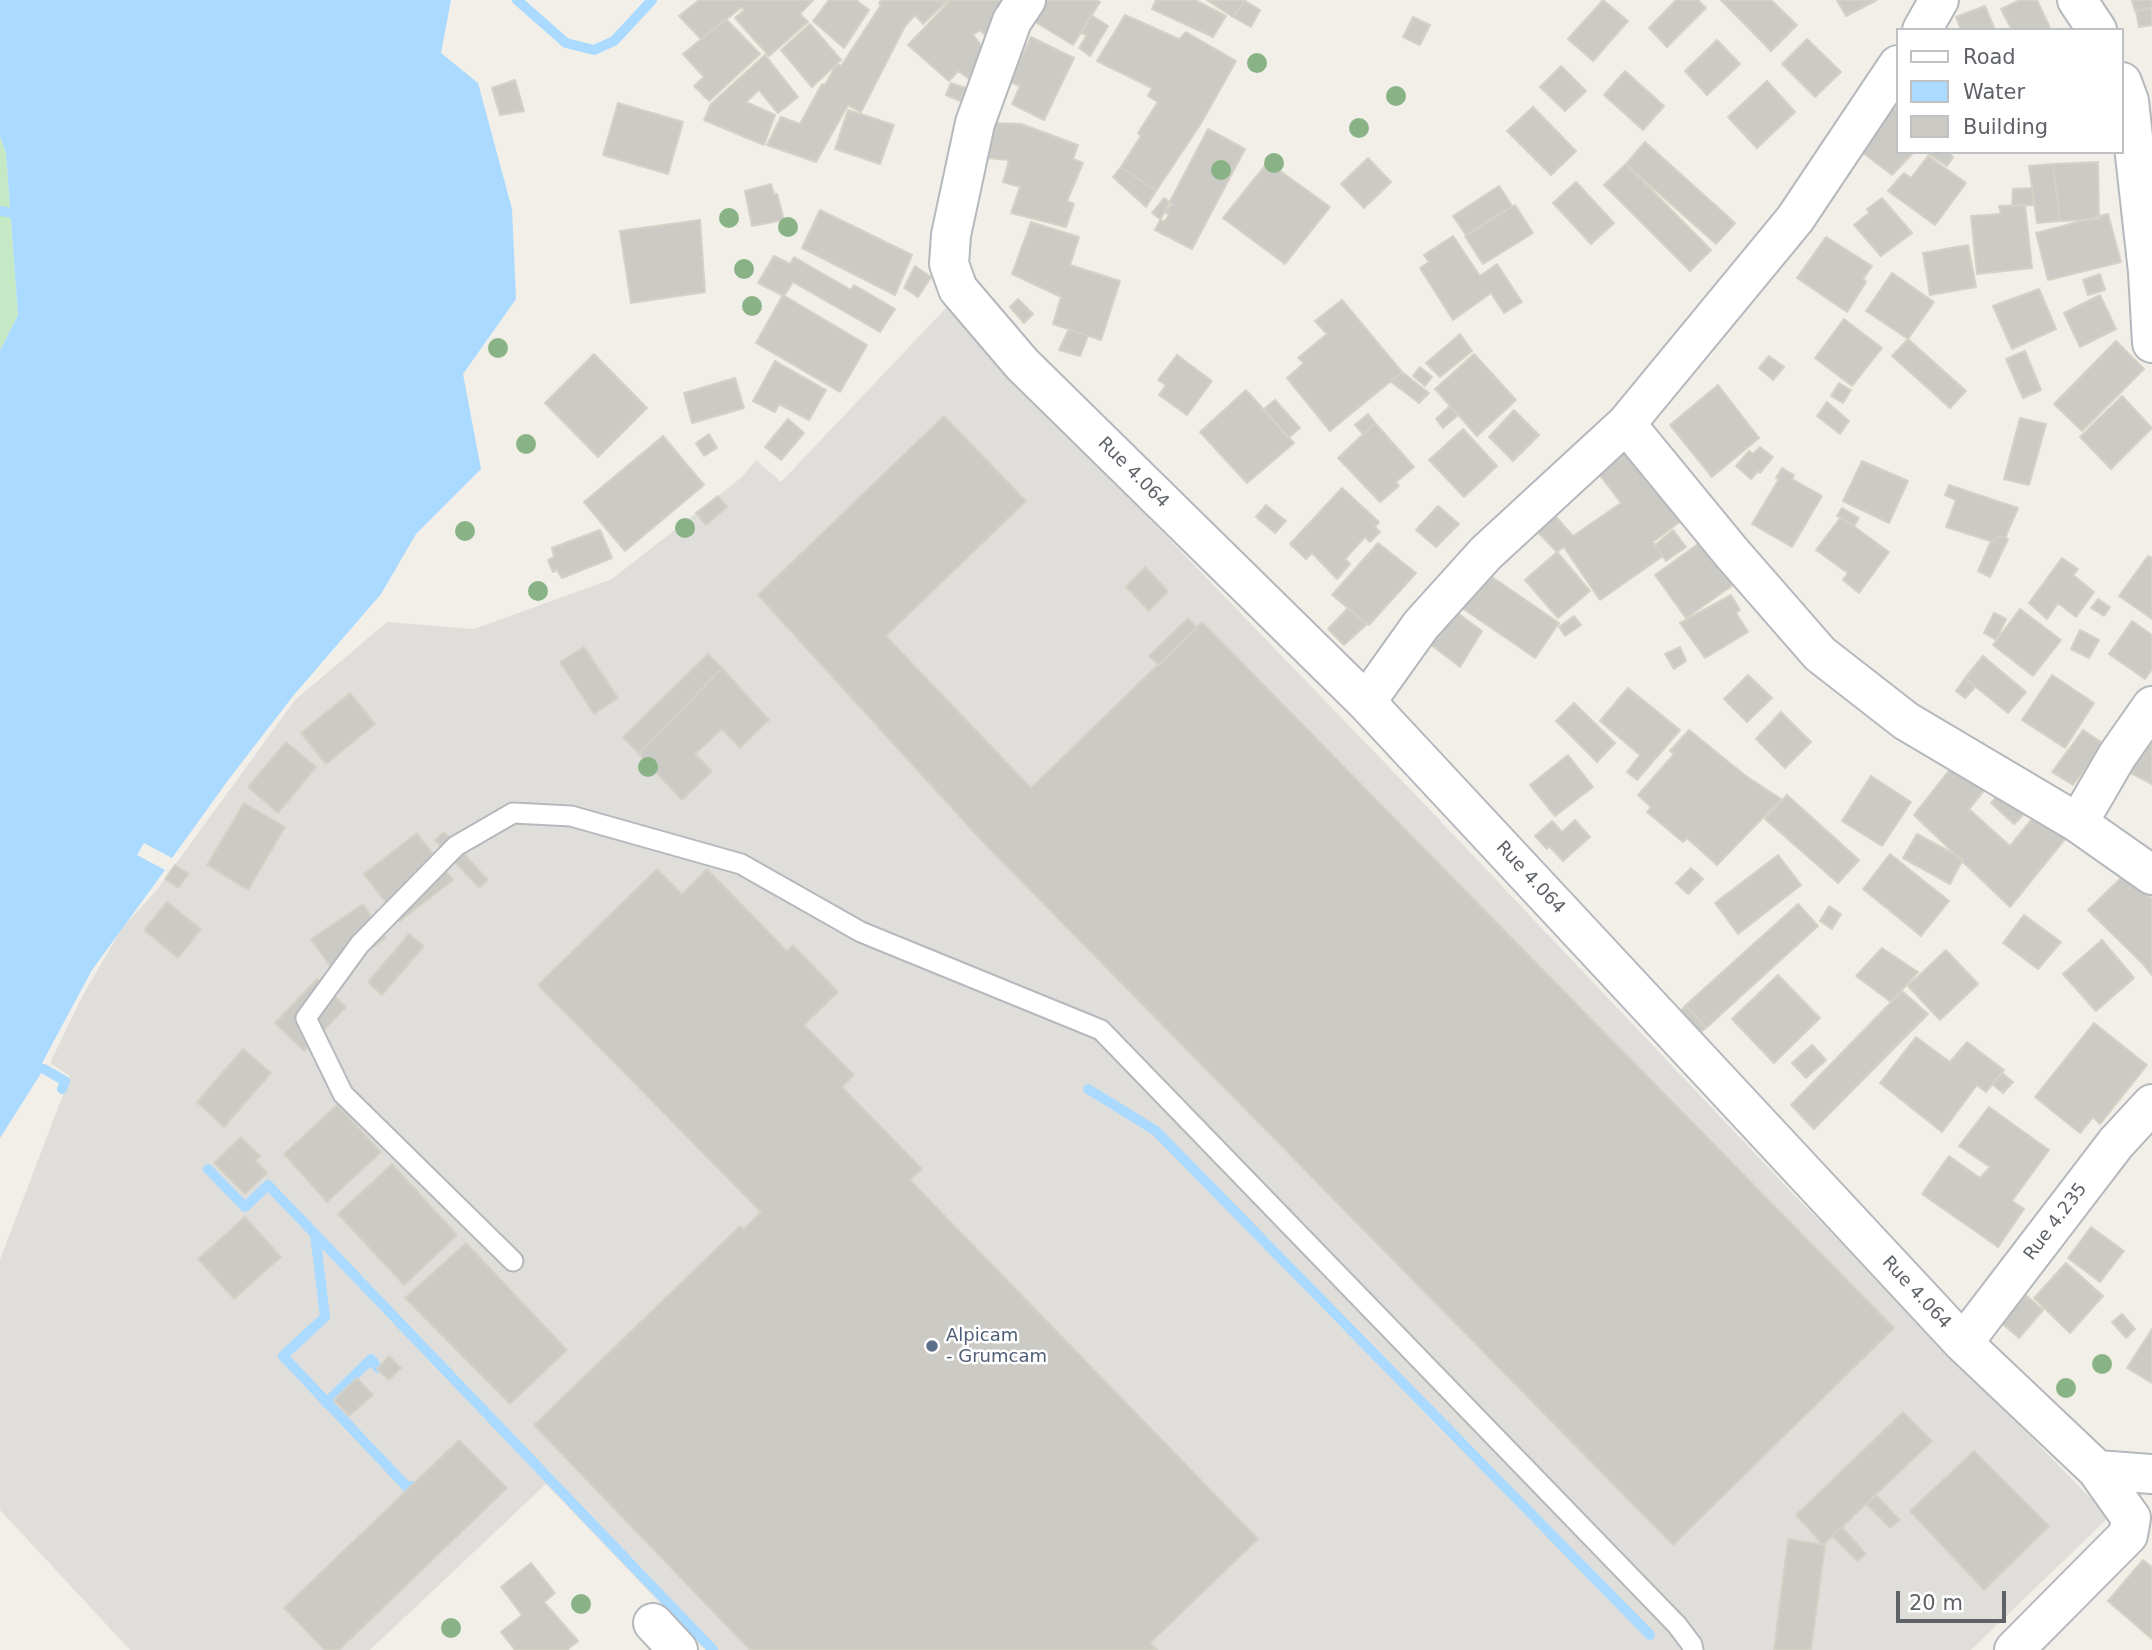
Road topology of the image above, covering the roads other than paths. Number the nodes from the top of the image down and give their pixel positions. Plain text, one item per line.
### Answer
1 (1026, 0) edge
2 (1939, 0) edge
3 (2077, 0) edge
4 (1923, 28) edge
5 (2096, 28) edge
6 (1896, 68) edge
7 (2124, 90) edge
8 (2152, 343) edge
9 (1626, 424) junction
10 (1366, 702) junction
11 (2152, 706) edge
12 (2078, 823) junction
13 (2152, 875) edge
14 (2152, 1104) edge
15 (513, 1261) dead end
16 (1963, 1343) junction
17 (2097, 1470) junction
18 (2152, 1474) edge
19 (1693, 1650) edge
20 (2014, 1650) edge

1 - 10 street, Rue 4.064
2 - 4 street
3 - 5 street
6 - 9 street
7 - 8 street
9 - 10 street
9 - 12 street
10 - 16 street, Rue 4.064
11 - 12 street
12 - 13 street
14 - 16 street, Rue 4.235
15 - 19 lane
16 - 17 street, Rue 4.064
17 - 18 street
17 - 20 street, Rue 4.064

